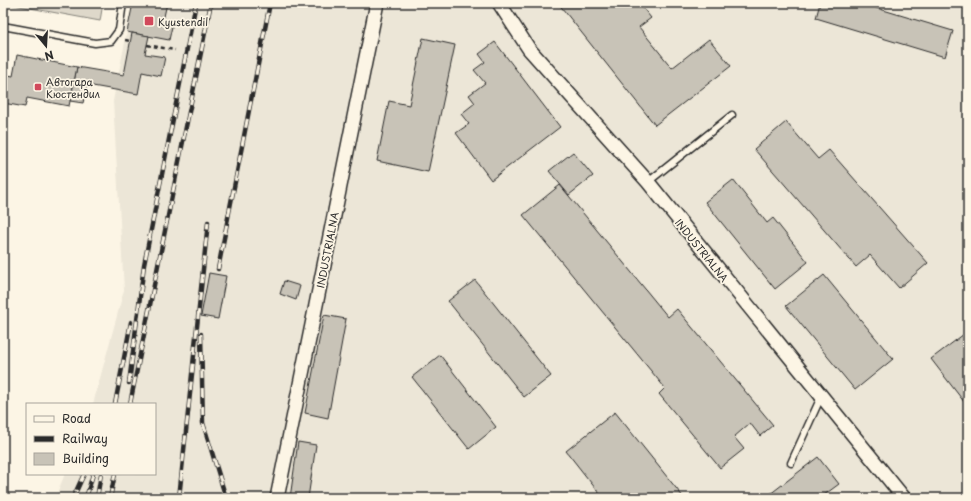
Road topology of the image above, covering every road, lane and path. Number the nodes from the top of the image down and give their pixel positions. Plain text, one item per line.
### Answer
1 (123, 3) edge
2 (377, 3) edge
3 (499, 3) edge
4 (3, 26) edge
5 (147, 45) dead end
6 (175, 50) dead end
7 (732, 115) dead end
8 (648, 182) junction
9 (821, 397) junction
10 (791, 463) dead end
11 (277, 498) edge
12 (904, 498) edge

1 - 4 lane
2 - 11 street, INDUSTRIALNA
3 - 8 street, INDUSTRIALNA
5 - 6 path
7 - 8 lane
8 - 9 street, INDUSTRIALNA
9 - 10 lane
9 - 12 street, INDUSTRIALNA

